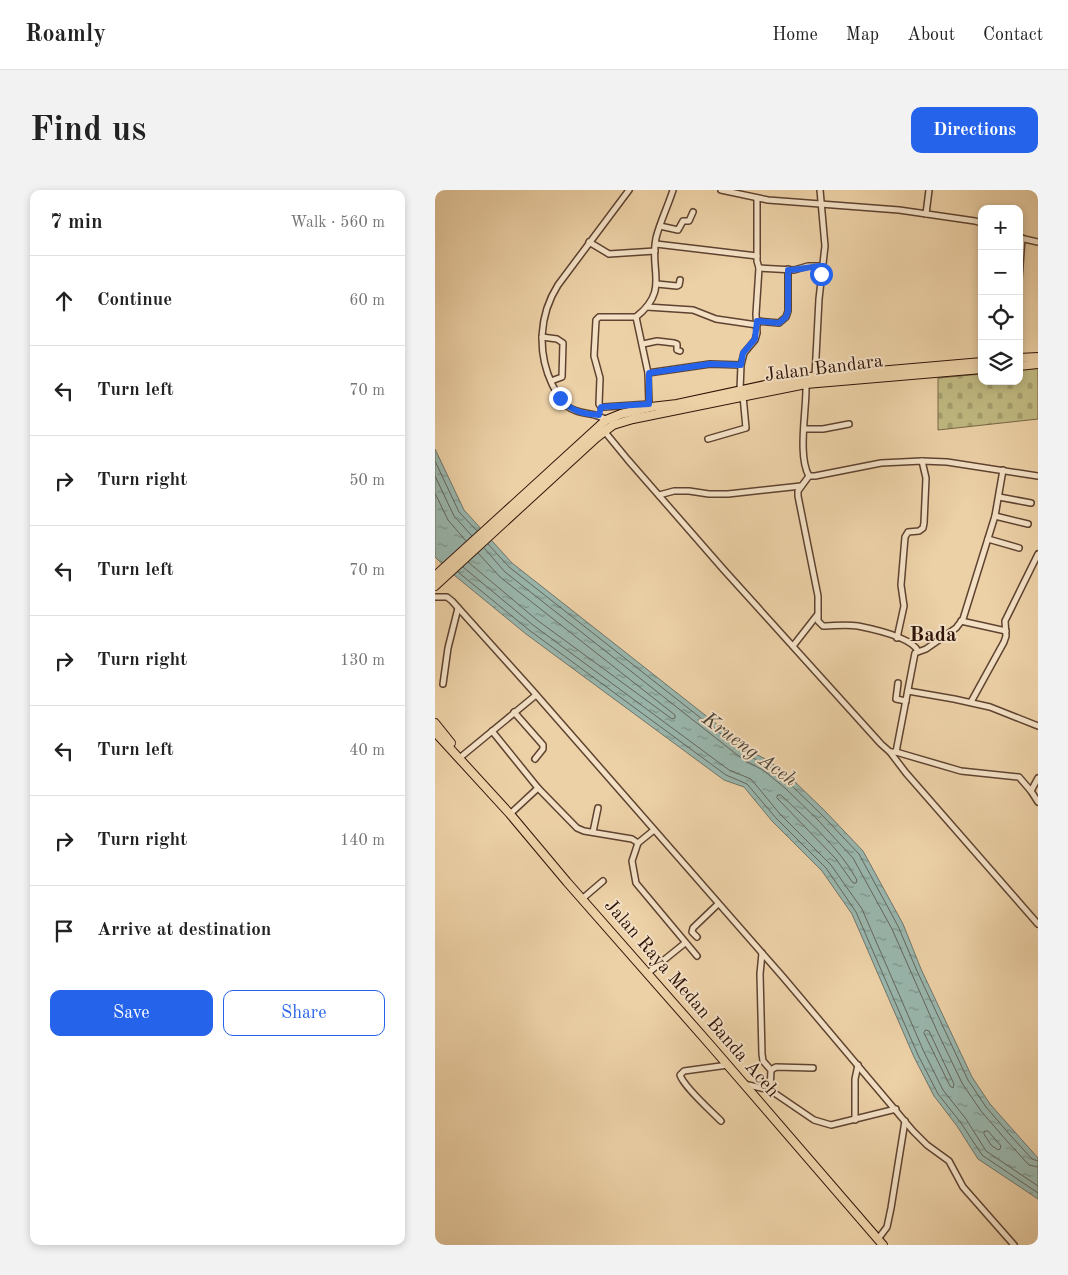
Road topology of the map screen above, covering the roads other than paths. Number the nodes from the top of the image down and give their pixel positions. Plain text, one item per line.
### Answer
1 (629, 190) edge
2 (673, 190) edge
3 (721, 190) edge
4 (820, 190) edge
5 (929, 190) edge
6 (757, 198) junction
7 (821, 205) junction
8 (693, 212) dead end
9 (926, 214) junction
10 (978, 222) edge
11 (660, 226) junction
12 (1023, 238) edge
13 (589, 242) junction
14 (1038, 242) edge
15 (656, 244) junction
16 (655, 251) junction
17 (757, 256) junction
18 (823, 266) junction
19 (759, 268) junction
20 (788, 270) junction
21 (680, 280) dead end
22 (657, 284) junction
23 (647, 307) junction
24 (636, 317) junction
25 (757, 323) junction
26 (542, 337) junction
27 (643, 344) junction
28 (680, 351) dead end
29 (1038, 357) edge
30 (1023, 358) edge
31 (978, 362) edge
32 (1038, 364) edge
33 (741, 365) junction
34 (1023, 366) edge
35 (978, 369) edge
36 (649, 373) junction
37 (815, 376) junction
38 (551, 381) junction
39 (806, 384) junction
40 (741, 393) junction
41 (650, 405) junction
42 (601, 407) junction
43 (678, 407) junction
44 (599, 415) junction
45 (606, 420) junction
46 (849, 424) dead end
47 (805, 429) junction
48 (605, 432) junction
49 (595, 434) junction
50 (708, 439) dead end
51 (922, 461) junction
52 (1003, 470) junction
53 (809, 476) junction
54 (1038, 476) edge
55 (801, 486) junction
56 (659, 495) junction
57 (999, 497) junction
58 (1031, 503) dead end
59 (995, 516) junction
60 (1028, 524) dead end
61 (988, 539) junction
62 (1019, 548) dead end
63 (1038, 554) edge
64 (436, 580) edge
65 (435, 597) edge
66 (458, 608) junction
67 (818, 614) junction
68 (961, 622) junction
69 (1006, 631) junction
70 (897, 638) junction
71 (793, 646) junction
72 (918, 651) junction
73 (899, 683) dead end
74 (443, 684) dead end
75 (908, 691) junction
76 (536, 695) junction
77 (906, 701) junction
78 (971, 702) junction
79 (514, 712) junction
80 (435, 723) edge
81 (1038, 726) edge
82 (492, 731) junction
83 (435, 732) edge
84 (893, 752) junction
85 (462, 756) junction
86 (535, 759) dead end
87 (475, 775) junction
88 (1038, 778) edge
89 (538, 788) junction
90 (1031, 791) junction
91 (1038, 802) edge
92 (598, 808) dead end
93 (510, 814) junction
94 (654, 830) junction
95 (593, 832) junction
96 (638, 843) junction
97 (603, 882) dead end
98 (583, 899) junction
99 (718, 904) junction
100 (1038, 924) edge
101 (697, 937) dead end
102 (685, 943) junction
103 (762, 954) junction
104 (697, 956) dead end
105 (648, 973) junction
106 (728, 1065) junction
107 (858, 1065) junction
108 (813, 1068) dead end
109 (771, 1070) junction
110 (743, 1083) junction
111 (770, 1090) junction
112 (896, 1110) junction
113 (855, 1120) junction
114 (905, 1121) junction
115 (721, 1122) dead end
116 (881, 1242) edge
117 (1014, 1245) edge

1 - 13 street
2 - 11 street
3 - 6 street
4 - 7 street
5 - 9 street
6 - 7 street
6 - 17 street
7 - 9 street
7 - 18 street
8 - 11 street
9 - 10 street
11 - 15 street
12 - 14 street
13 - 16 street
13 - 26 street
15 - 16 street
15 - 17 street
16 - 22 street
17 - 19 street
18 - 20 street
18 - 37 street
19 - 20 street
19 - 25 street
20 - 25 street
21 - 22 street
22 - 23 street
23 - 24 street
23 - 25 street
24 - 27 street
24 - 42 street
25 - 33 street
26 - 38 street
26 - 38 street
27 - 28 street
27 - 36 street
29 - 30 highway
31 - 37 highway, Jalan Bandara
32 - 34 highway
33 - 36 street
33 - 40 street
35 - 39 highway, Jalan Bandara
36 - 41 street
37 - 40 highway, Jalan Bandara
38 - 44 street
39 - 40 highway, Jalan Bandara
39 - 47 street
40 - 43 highway, Jalan Bandara
40 - 50 street
41 - 42 street
41 - 43 highway, Jalan Bandara
41 - 45 highway, Jalan Bandara
42 - 44 street
43 - 48 highway, Jalan Bandara
44 - 45 street
45 - 49 highway, Jalan Bandara
46 - 47 street
47 - 53 street
48 - 49 highway, Jalan Bandara
48 - 56 street
49 - 64 highway, Jalan Bandara
51 - 52 street
51 - 53 street
51 - 70 street
52 - 54 street
52 - 57 street
53 - 55 street
55 - 56 street
55 - 67 street
56 - 71 street
57 - 58 street
57 - 59 street
59 - 60 street
59 - 61 street
61 - 62 street
61 - 68 street
63 - 69 street
65 - 66 street
66 - 74 street
66 - 76 street
67 - 70 street
67 - 71 street
68 - 69 street
68 - 72 street
69 - 78 street
70 - 72 street
71 - 84 street
72 - 75 street
73 - 77 street
75 - 77 street
75 - 78 street
76 - 79 street
76 - 94 street
77 - 84 street
78 - 81 street
79 - 82 street
79 - 86 street
80 - 85 highway, Jalan Raya Medan Banda Aceh
82 - 85 street
82 - 89 street
83 - 87 highway, Jalan Raya Medan Banda Aceh
84 - 90 street
84 - 100 street
85 - 87 highway, Jalan Raya Medan Banda Aceh
87 - 93 highway, Jalan Raya Medan Banda Aceh
88 - 90 street
89 - 93 street
89 - 95 street
90 - 91 street
92 - 95 street
93 - 98 highway, Jalan Raya Medan Banda Aceh
94 - 96 street
94 - 99 street
95 - 96 street
96 - 102 street
97 - 98 street
98 - 105 highway, Jalan Raya Medan Banda Aceh
99 - 101 street
99 - 103 street
102 - 104 street
102 - 105 street
103 - 107 street
103 - 109 street
105 - 106 highway, Jalan Raya Medan Banda Aceh
106 - 110 highway, Jalan Raya Medan Banda Aceh
106 - 115 street
107 - 112 street
107 - 113 street
108 - 109 street
109 - 111 street
110 - 111 street
110 - 116 highway, Jalan Raya Medan Banda Aceh
111 - 113 street
112 - 113 street
112 - 114 street
114 - 116 street
114 - 117 street

